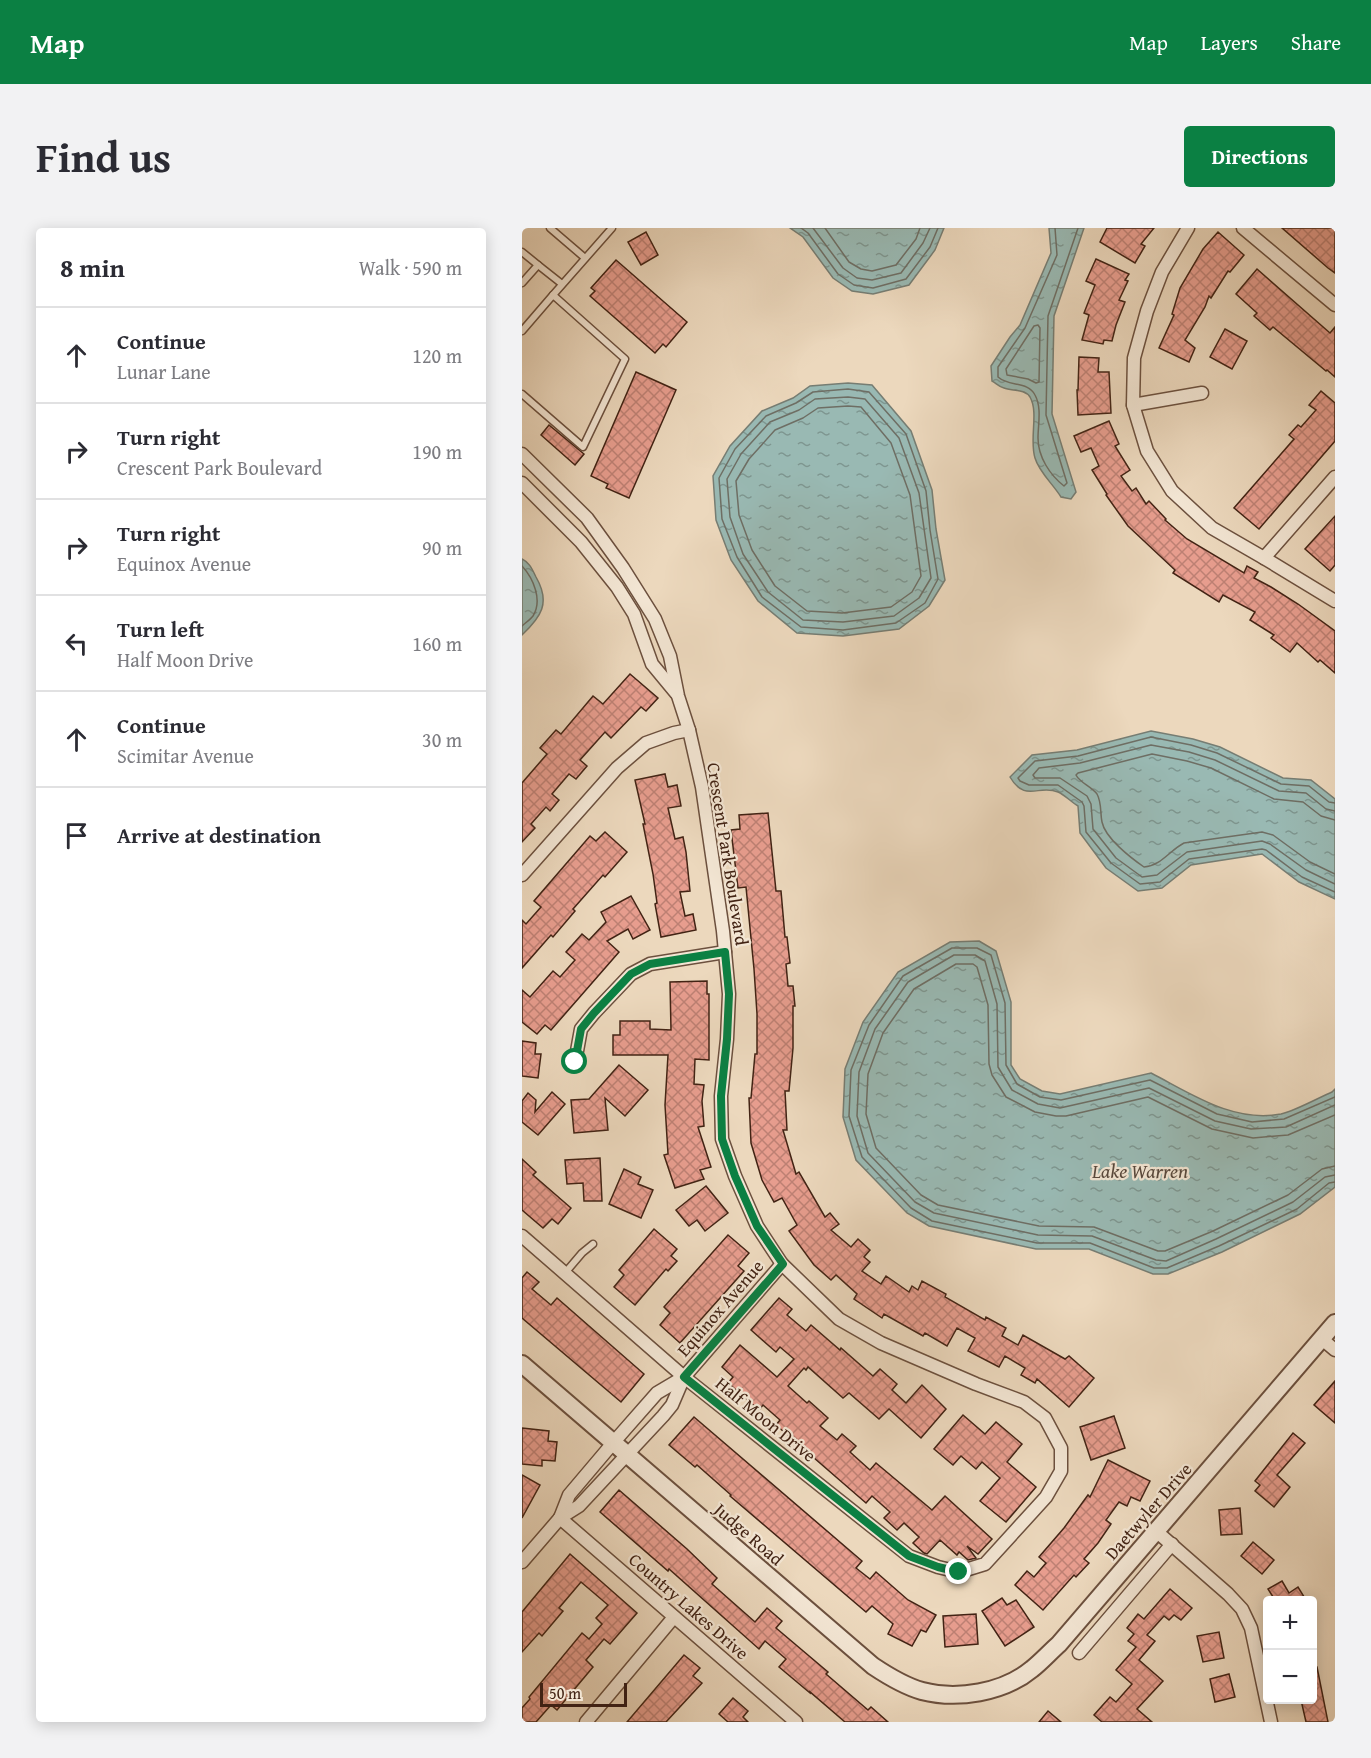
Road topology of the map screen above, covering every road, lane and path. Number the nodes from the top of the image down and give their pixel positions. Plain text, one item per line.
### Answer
1 (550, 228) edge
2 (1188, 228) edge
3 (1243, 228) edge
4 (608, 229) edge
5 (522, 252) edge
6 (585, 258) junction
7 (538, 265) junction
8 (522, 283) edge
9 (562, 284) junction
10 (553, 295) junction
11 (1335, 305) edge
12 (522, 331) edge
13 (1202, 393) dead end
14 (522, 394) edge
15 (1133, 405) junction
16 (522, 454) edge
17 (1335, 477) edge
18 (522, 483) edge
19 (1264, 558) junction
20 (1335, 601) edge
21 (665, 641) junction
22 (646, 648) junction
23 (678, 696) junction
24 (689, 730) junction
25 (522, 875) edge
26 (725, 952) junction
27 (575, 1062) dead end
28 (522, 1236) edge
29 (593, 1244) dead end
30 (783, 1264) junction
31 (565, 1273) junction
32 (1335, 1323) edge
33 (1322, 1339) junction
34 (1335, 1350) edge
35 (522, 1365) edge
36 (684, 1377) junction
37 (1024, 1402) joint
38 (648, 1403) junction
39 (663, 1416) junction
40 (613, 1443) junction
41 (627, 1455) junction
42 (560, 1518) junction
43 (1156, 1531) junction
44 (1172, 1544) junction
45 (522, 1562) edge
46 (674, 1617) junction
47 (1078, 1653) dead end
48 (969, 1693) joint
49 (792, 1721) edge
50 (586, 1722) edge
51 (1271, 1722) edge

1 - 6 lane
2 - 15 street
3 - 11 street
4 - 6 lane
5 - 7 lane
6 - 9 lane
7 - 8 lane
7 - 9 lane
9 - 10 lane
10 - 12 lane
10 - 14 lane
13 - 15 street
15 - 19 street
16 - 21 street, Crescent Park Boulevard
17 - 19 street
18 - 22 street, Crescent Park Boulevard
19 - 20 street
21 - 22 street
21 - 23 street, Crescent Park Boulevard
22 - 23 street, Crescent Park Boulevard
23 - 24 street, Crescent Park Boulevard
24 - 25 street
24 - 26 street, Crescent Park Boulevard
26 - 27 street
26 - 30 street, Crescent Park Boulevard
28 - 31 street, Half Moon Drive
29 - 31 lane
30 - 36 street, Equinox Avenue
30 - 37 street, Crescent Park Boulevard
31 - 36 street, Half Moon Drive
32 - 33 street, Daetwyler Drive
33 - 34 street
33 - 43 street, Daetwyler Drive
35 - 40 street, Judge Road
36 - 37 street, Half Moon Drive
36 - 38 street, Equinox Avenue
36 - 39 street, Equinox Avenue
38 - 39 street
38 - 40 street, Equinox Avenue
39 - 41 street, Equinox Avenue
40 - 41 street, Judge Road
40 - 42 street, Equinox Avenue
41 - 42 street, Equinox Avenue
41 - 48 street, Judge Road
42 - 45 street
42 - 46 street, Country Lakes Drive
43 - 44 street
43 - 48 street, Daetwyler Drive
44 - 47 street
44 - 51 street
46 - 49 street, Country Lakes Drive
46 - 50 street

